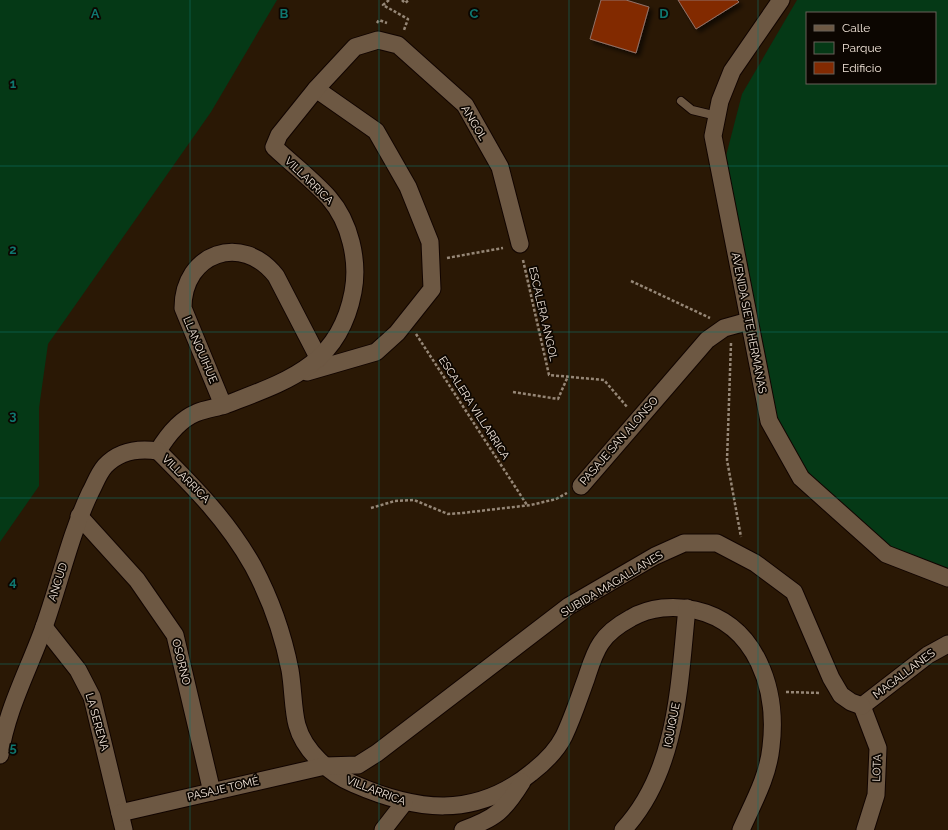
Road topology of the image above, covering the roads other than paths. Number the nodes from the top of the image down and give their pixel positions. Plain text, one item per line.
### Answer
1 (781, 0) edge
2 (355, 47) joint
3 (316, 89) junction
4 (681, 101) dead end
5 (716, 116) junction
6 (520, 244) road end
7 (749, 320) junction
8 (319, 359) junction
9 (291, 377) junction
10 (223, 405) junction
11 (158, 451) junction
12 (581, 486) road end
13 (79, 516) junction
14 (948, 578) edge
15 (687, 608) junction
16 (44, 627) junction
17 (948, 644) edge
18 (862, 706) junction
19 (0, 755) edge
20 (325, 766) junction
21 (523, 780) junction
22 (212, 792) junction
23 (404, 802) junction
24 (120, 813) junction
25 (124, 830) edge
26 (383, 830) edge
27 (463, 830) edge
28 (623, 830) edge
29 (741, 830) edge
30 (865, 830) edge

1 - 5 street, AVENIDA SIETE HERMANAS
2 - 3 street, VILLARRICA
2 - 6 street, ANGOL
3 - 8 street, VILLARRICA
3 - 9 street
4 - 5 lane
5 - 7 street, AVENIDA SIETE HERMANAS
7 - 12 street, PASAJE SAN ALONSO
7 - 14 street, AVENIDA SIETE HERMANAS
8 - 9 street, VILLARRICA
8 - 10 street, LLANQUIHUE
9 - 10 street, VILLARRICA
10 - 11 street, VILLARRICA
11 - 13 street, ANCUD
11 - 20 street, VILLARRICA
13 - 16 street, ANCUD
13 - 22 street, OSORNO
15 - 21 street, VILLARRICA
15 - 28 street, IQUIQUE
15 - 29 street, VILLARRICA
16 - 19 street, ANCUD
16 - 24 street, LA SERENA
17 - 18 street, MAGALLANES
18 - 20 street, SUBIDA MAGALLANES
18 - 30 street, LOTA
20 - 22 street, PASAJE TOMÉ
20 - 23 street, VILLARRICA
21 - 23 street, VILLARRICA
21 - 27 street, VILLARRICA
22 - 24 street, PASAJE TOMÉ
23 - 26 street
24 - 25 street, LA SERENA

